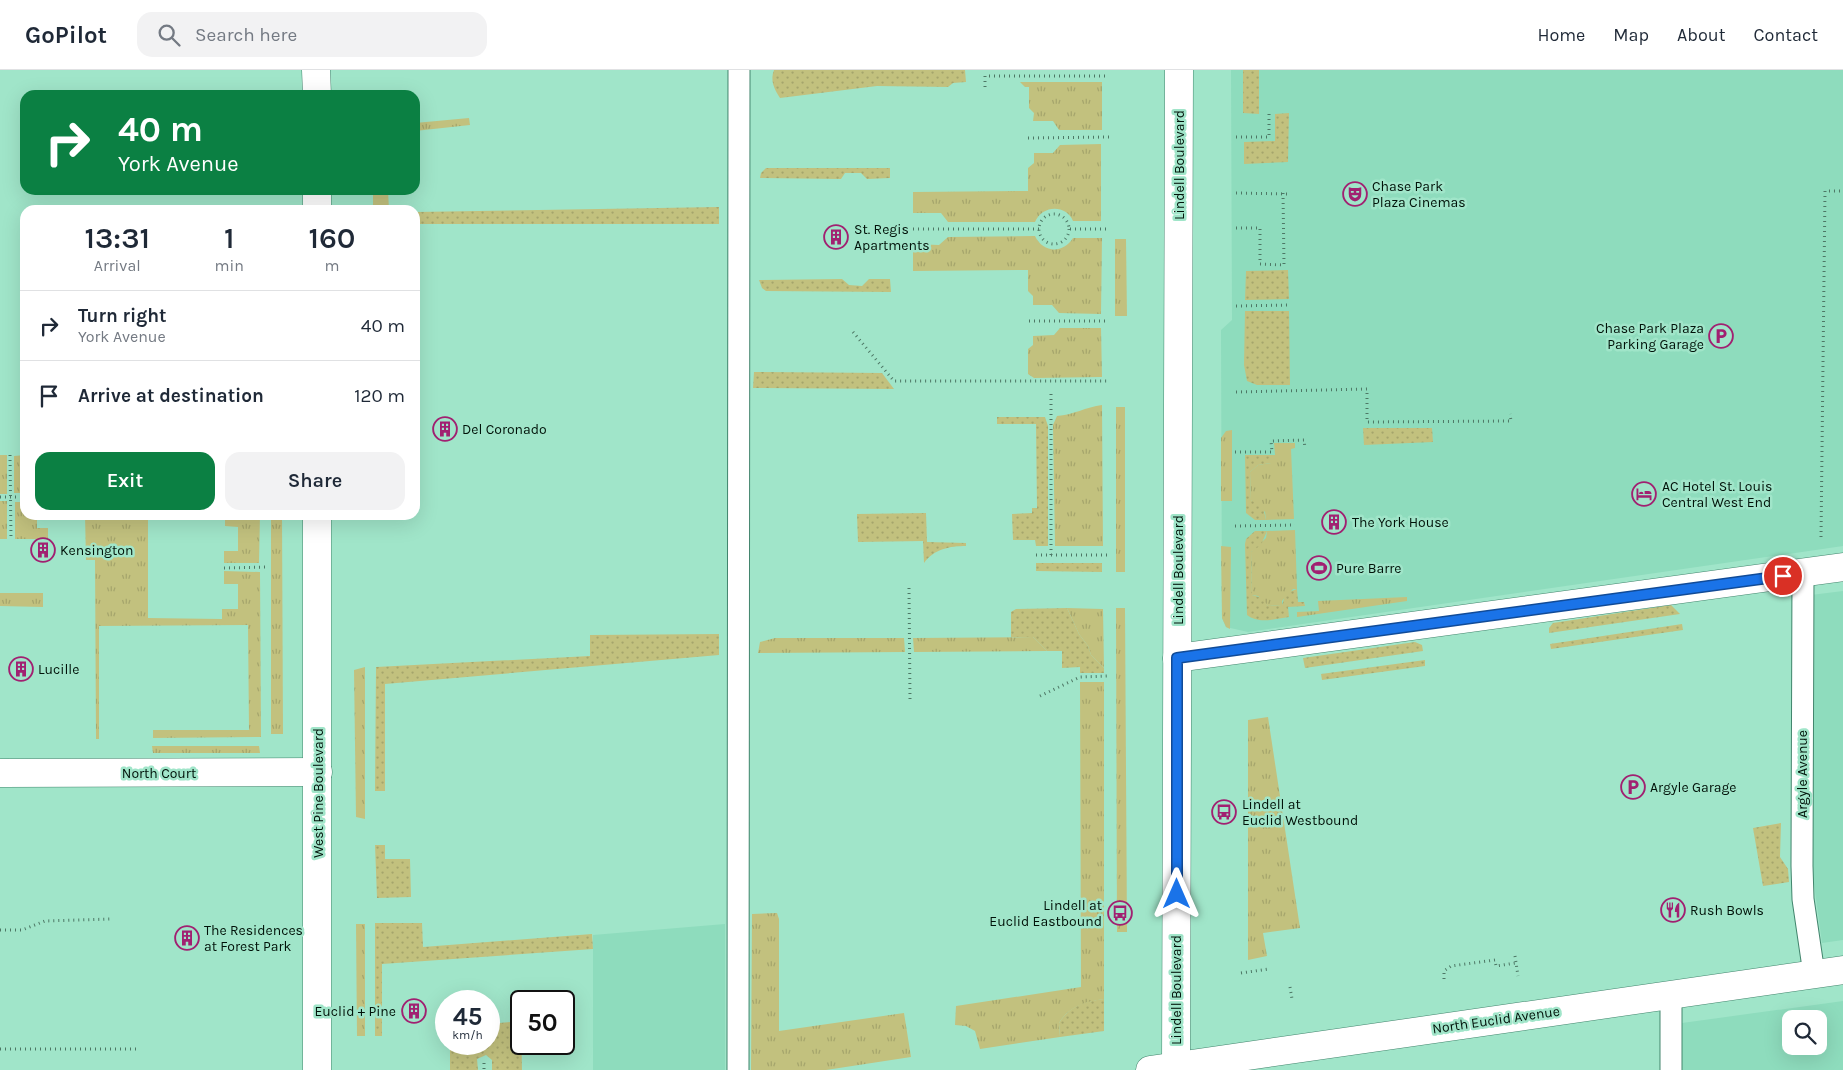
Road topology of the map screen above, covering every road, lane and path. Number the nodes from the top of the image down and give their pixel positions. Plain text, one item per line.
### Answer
1 (316, 70) edge
2 (739, 70) edge
3 (1179, 70) edge
4 (1109, 76) dead end
5 (985, 87) dead end
6 (317, 90) edge
7 (1269, 114) dead end
8 (1109, 137) dead end
9 (1236, 137) dead end
10 (1028, 138) dead end
11 (1843, 191) edge
12 (1236, 193) dead end
13 (1284, 193) junction
14 (1288, 194) dead end
15 (1236, 228) dead end
16 (913, 229) dead end
17 (1039, 229) junction
18 (1070, 229) junction
19 (1109, 229) dead end
20 (1289, 305) dead end
21 (1236, 306) dead end
22 (1029, 321) dead end
23 (1109, 322) dead end
24 (853, 332) dead end
25 (1108, 381) dead end
26 (1236, 392) dead end
27 (1051, 394) dead end
28 (1510, 414) dead end
29 (1305, 448) dead end
30 (1235, 452) dead end
31 (10, 455) dead end
32 (0, 497) edge
33 (10, 497) junction
34 (20, 497) edge
35 (318, 520) edge
36 (1295, 525) dead end
37 (1235, 526) dead end
38 (11, 539) dead end
39 (1821, 545) dead end
40 (1036, 554) dead end
41 (1051, 554) junction
42 (1109, 555) dead end
43 (1843, 567) edge
44 (224, 568) dead end
45 (266, 568) dead end
46 (1803, 573) junction
47 (909, 588) dead end
48 (1177, 658) junction
49 (1109, 676) dead end
50 (1040, 696) dead end
51 (910, 699) dead end
52 (318, 772) junction
53 (0, 773) edge
54 (111, 919) dead end
55 (0, 930) edge
56 (1515, 956) dead end
57 (1516, 963) junction
58 (1269, 969) dead end
59 (1843, 970) edge
60 (1241, 973) dead end
61 (1814, 974) junction
62 (1518, 976) dead end
63 (1444, 979) dead end
64 (1290, 987) dead end
65 (1671, 994) junction
66 (1292, 999) dead end
67 (0, 1049) edge
68 (139, 1049) dead end
69 (484, 1063) dead end
70 (1167, 1069) edge
71 (317, 1070) edge
72 (484, 1070) edge
73 (738, 1070) edge
74 (1671, 1070) edge

1 - 6 street
2 - 73 lane
3 - 48 street, Lindell Boulevard
4 - 5 path
7 - 9 path
8 - 10 path
11 - 39 path
12 - 13 path
13 - 14 path
13 - 15 path
16 - 17 path
17 - 18 path
17 - 18 path
18 - 19 path
20 - 21 path
22 - 23 path
24 - 25 path
26 - 28 path
27 - 41 path
29 - 30 path
31 - 33 path
32 - 33 path
33 - 34 path
33 - 38 path
35 - 52 street, West Pine Boulevard
36 - 37 path
40 - 41 path
41 - 42 path
43 - 46 street
44 - 45 path
46 - 48 street
46 - 61 lane, Argyle Avenue
47 - 51 path
48 - 70 street, Lindell Boulevard
49 - 50 path
52 - 53 street, North Court
52 - 71 street, West Pine Boulevard
54 - 55 path
56 - 57 path
57 - 62 path
57 - 63 path
58 - 60 path
59 - 61 street, North Euclid Avenue
61 - 65 street, North Euclid Avenue
64 - 66 path
65 - 70 street, North Euclid Avenue
65 - 74 lane
67 - 68 path
69 - 72 path

